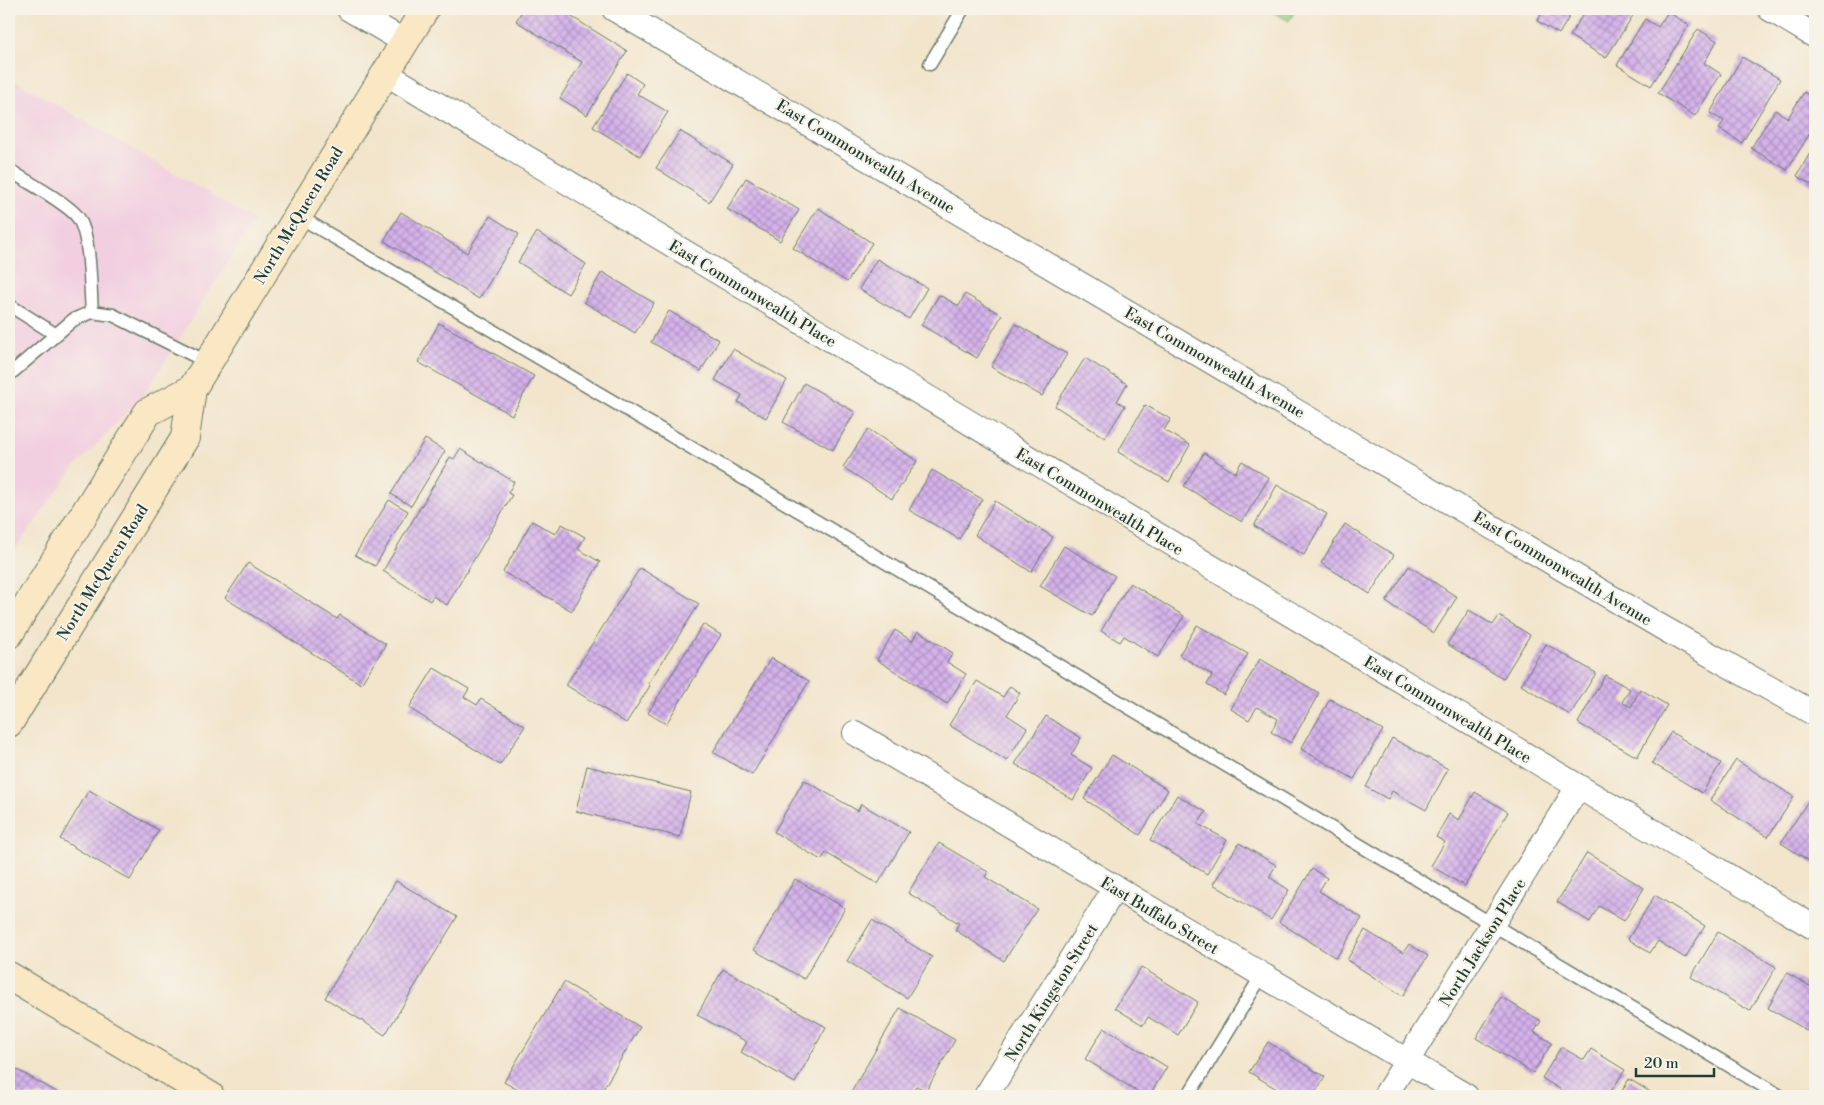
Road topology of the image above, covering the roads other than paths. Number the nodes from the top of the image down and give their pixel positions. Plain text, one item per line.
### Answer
1 (349, 9) edge
2 (425, 9) edge
3 (614, 9) edge
4 (963, 9) edge
5 (1770, 9) edge
6 (1815, 36) edge
7 (404, 42) junction
8 (930, 64) dead end
9 (385, 73) junction
10 (9, 170) edge
11 (298, 216) junction
12 (9, 305) edge
13 (92, 312) junction
14 (55, 334) junction
15 (208, 363) junction
16 (9, 374) edge
17 (192, 389) junction
18 (9, 634) edge
19 (1815, 714) edge
20 (9, 723) edge
21 (854, 733) dead end
22 (1578, 787) junction
23 (1115, 888) junction
24 (1492, 925) junction
25 (1815, 928) edge
26 (1262, 975) junction
27 (9, 976) edge
28 (1407, 1061) junction
29 (210, 1096) edge
30 (986, 1096) edge
31 (1188, 1096) edge
32 (1386, 1096) edge
33 (1466, 1096) edge
34 (1780, 1096) edge

1 - 7 street
2 - 7 main road, North McQueen Road
3 - 19 street, East Commonwealth Avenue
4 - 8 lane
5 - 6 street
7 - 9 main road, North McQueen Road
9 - 11 main road, North McQueen Road
9 - 22 street, East Commonwealth Place
10 - 13 lane
11 - 15 main road, North McQueen Road
11 - 24 lane
12 - 14 lane
13 - 14 lane
13 - 15 lane
14 - 16 lane
15 - 17 main road, North McQueen Road
17 - 18 main road
17 - 20 main road, North McQueen Road
21 - 23 street, East Buffalo Street
22 - 24 street, North Jackson Place
22 - 25 street, East Commonwealth Place
23 - 26 street, East Buffalo Street
23 - 30 street, North Kingston Street
24 - 28 street, North Jackson Place
24 - 34 lane
26 - 28 street, East Buffalo Street
26 - 31 lane
27 - 29 main road
28 - 32 street, North Jackson Place
28 - 33 street, East Buffalo Street

